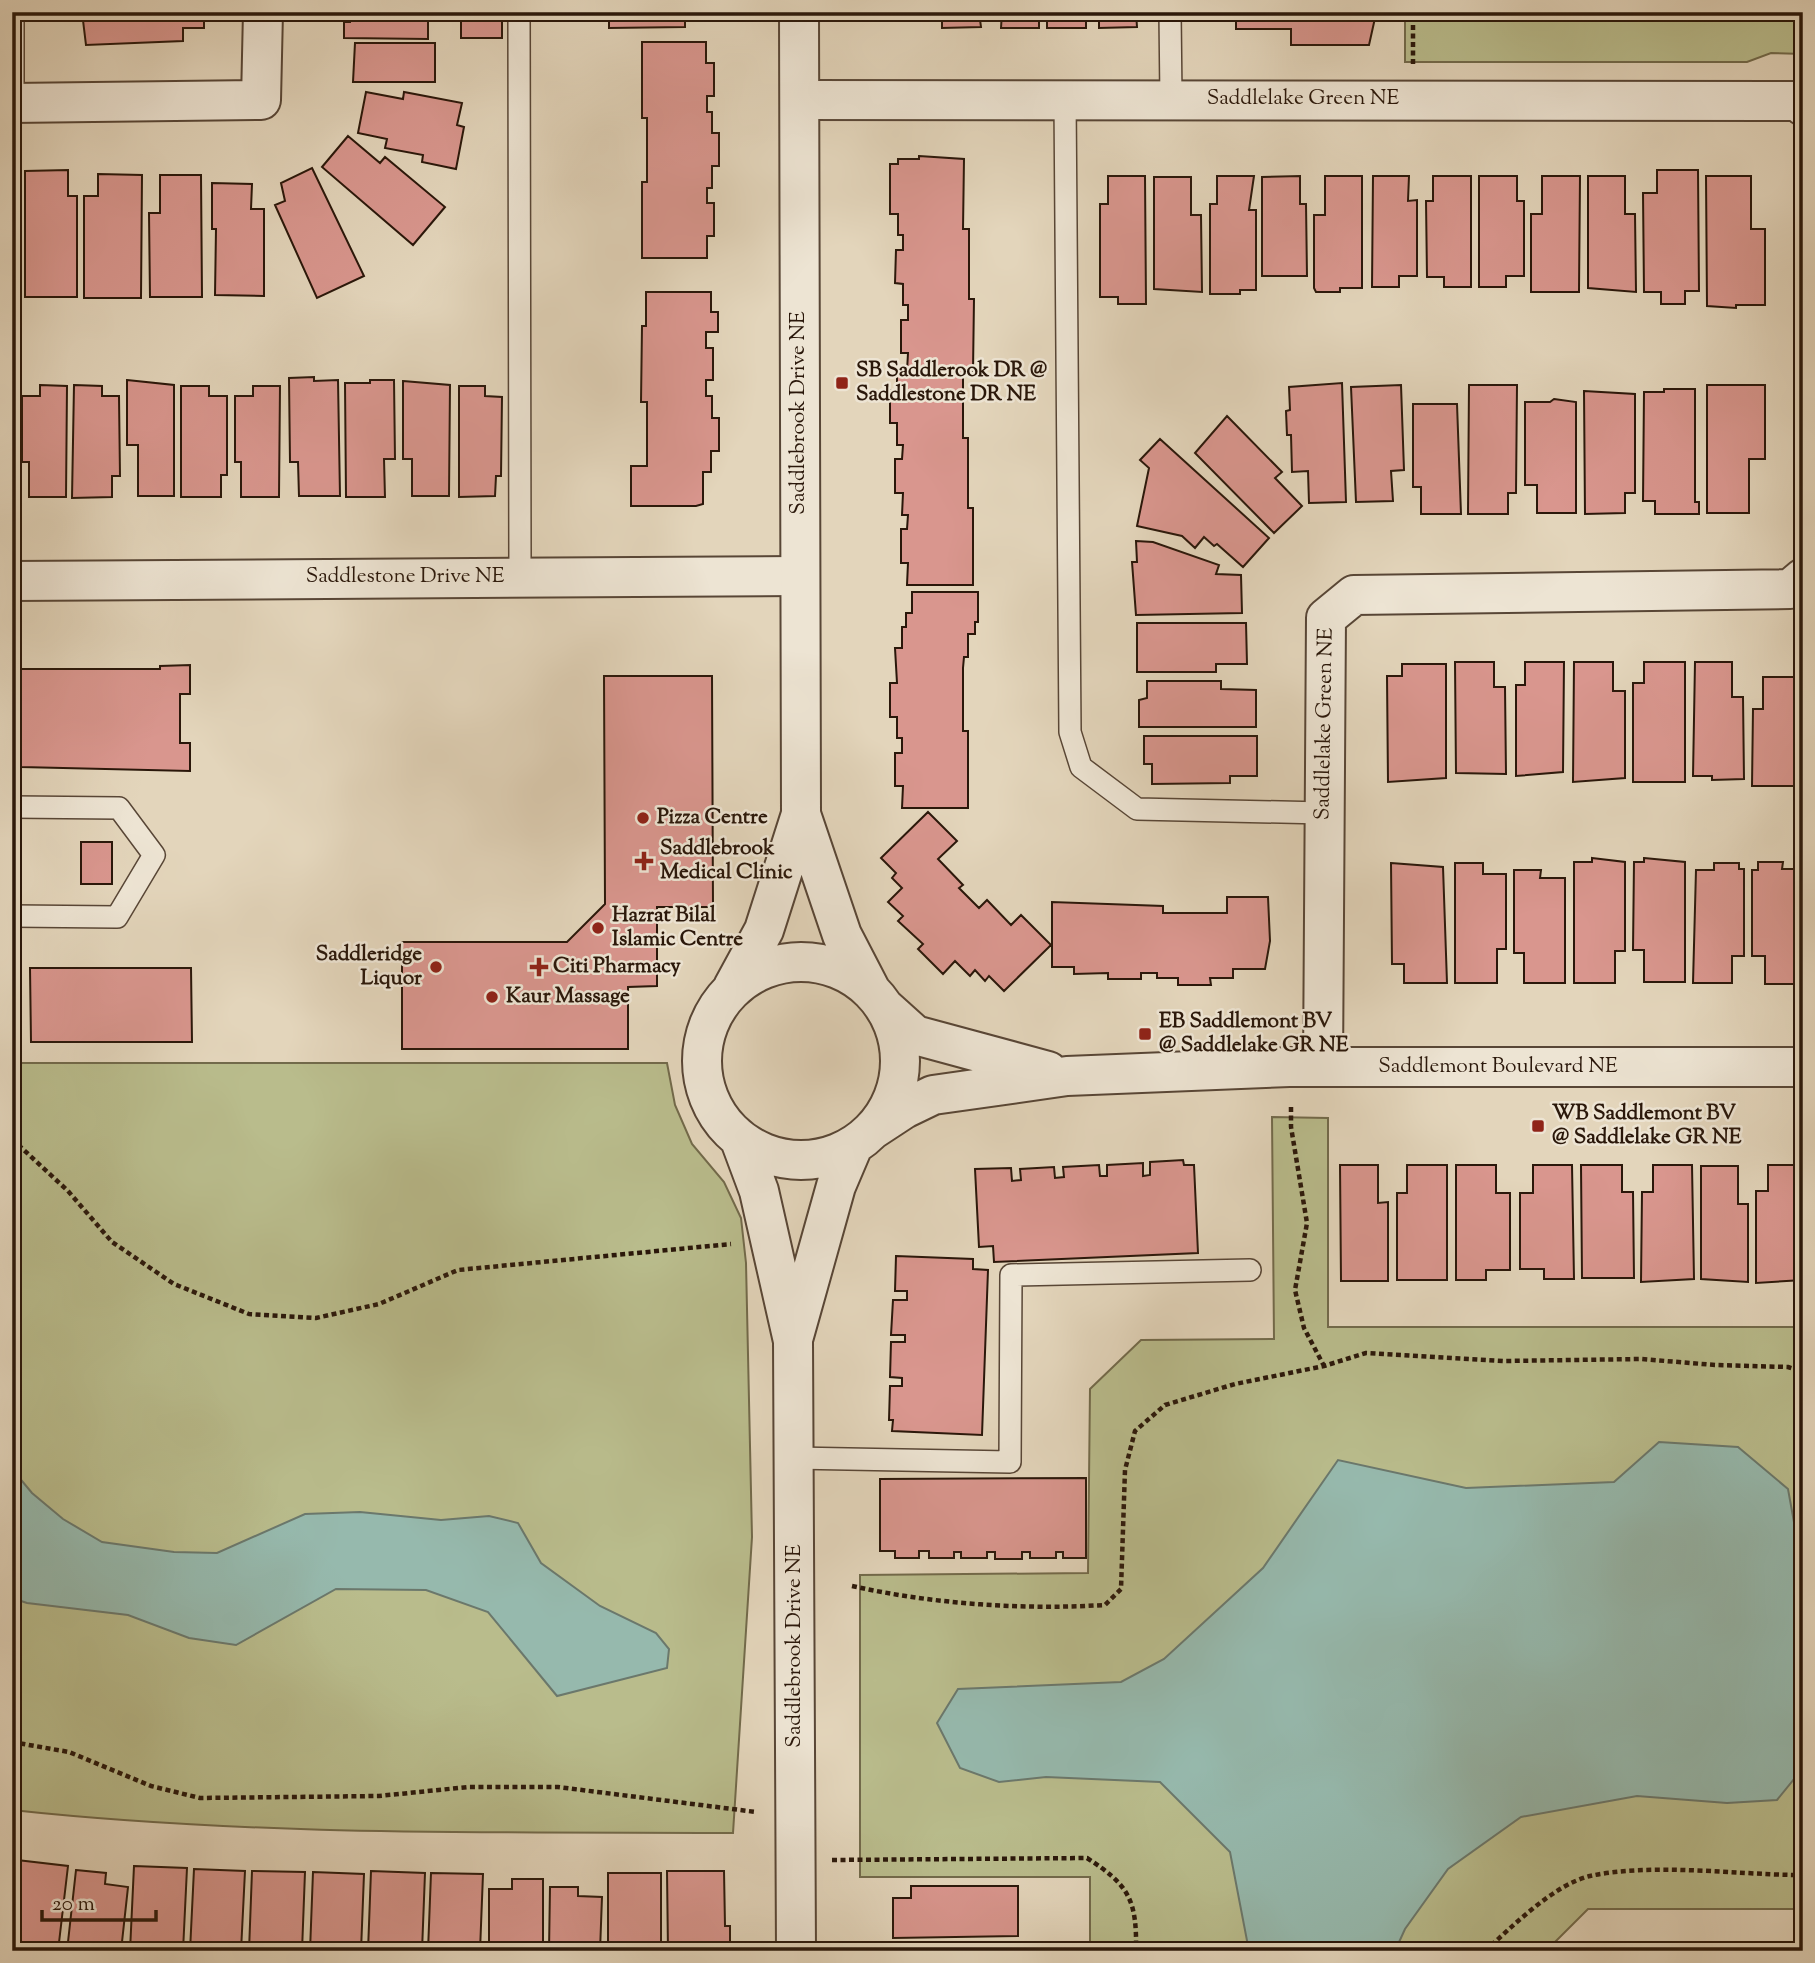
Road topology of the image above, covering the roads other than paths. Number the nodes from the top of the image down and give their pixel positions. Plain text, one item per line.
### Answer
1 (13, 12) edge
2 (263, 12) edge
3 (519, 12) edge
4 (799, 12) edge
5 (1170, 12) edge
6 (1065, 99) junction
7 (1171, 99) junction
8 (801, 100) junction
9 (12, 103) edge
10 (1803, 106) edge
11 (799, 576) junction
12 (520, 577) junction
13 (1803, 578) edge
14 (12, 581) edge
15 (12, 807) edge
16 (1324, 813) junction
17 (801, 814) junction
18 (12, 916) edge
19 (733, 987) junction
20 (878, 999) junction
21 (1323, 1067) junction
22 (1803, 1067) edge
23 (1067, 1076) junction
24 (862, 1138) junction
25 (740, 1140) junction
26 (1250, 1270) dead end
27 (793, 1341) junction
28 (794, 1458) junction
29 (796, 1951) edge

1 - 9 lane
2 - 9 street
3 - 12 lane
4 - 8 street, Saddlebrook Drive NE
5 - 7 lane
6 - 7 street, Saddlelake Green NE
6 - 8 street, Saddlelake Green NE
6 - 16 lane
7 - 10 street, Saddlelake Green NE
8 - 11 street, Saddlebrook Drive NE
11 - 12 street, Saddlestone Drive NE
11 - 17 street, Saddlebrook Drive NE
12 - 14 street, Saddlestone Drive NE
13 - 16 street, Saddlelake Green NE
15 - 18 lane
16 - 21 street, Saddlelake Green NE
17 - 19 street, Saddlebrook Drive NE
17 - 20 street, Saddlebrook Drive NE
19 - 20 street
19 - 25 street
20 - 23 street, Saddlemont Boulevard NE
20 - 24 street
21 - 22 street, Saddlemont Boulevard NE
21 - 23 street, Saddlemont Boulevard NE
23 - 24 street, Saddlemont Boulevard NE
24 - 25 street
24 - 27 street, Saddlebrook Drive NE
25 - 27 street, Saddlebrook Drive NE
26 - 28 lane
27 - 28 street, Saddlebrook Drive NE
28 - 29 street, Saddlebrook Drive NE

